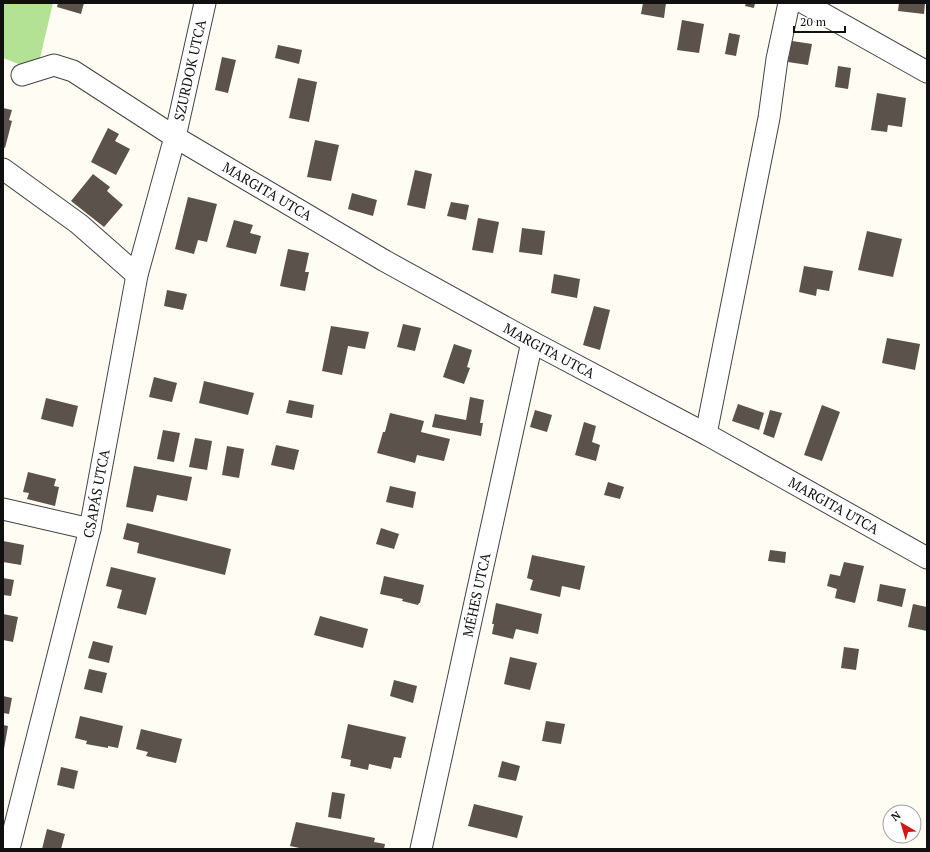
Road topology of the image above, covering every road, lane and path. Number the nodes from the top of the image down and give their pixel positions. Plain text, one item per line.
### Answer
1 (205, 3) edge
2 (789, 3) edge
3 (804, 3) edge
4 (927, 72) edge
5 (22, 75) dead end
6 (175, 137) junction
7 (3, 169) edge
8 (137, 275) junction
9 (532, 342) junction
10 (706, 434) junction
11 (3, 509) edge
12 (90, 529) junction
13 (927, 558) edge
14 (10, 849) edge
15 (421, 849) edge

1 - 6 street, SZURDOK UTCA
2 - 10 street
3 - 4 street
5 - 6 street, MARGITA UTCA
6 - 8 street, CSAPÁS UTCA
6 - 9 street, MARGITA UTCA
7 - 8 street
8 - 12 street, CSAPÁS UTCA
9 - 10 street, MARGITA UTCA
9 - 15 street, MÉHES UTCA
10 - 13 street, MARGITA UTCA
11 - 12 street
12 - 14 street, CSAPÁS UTCA

